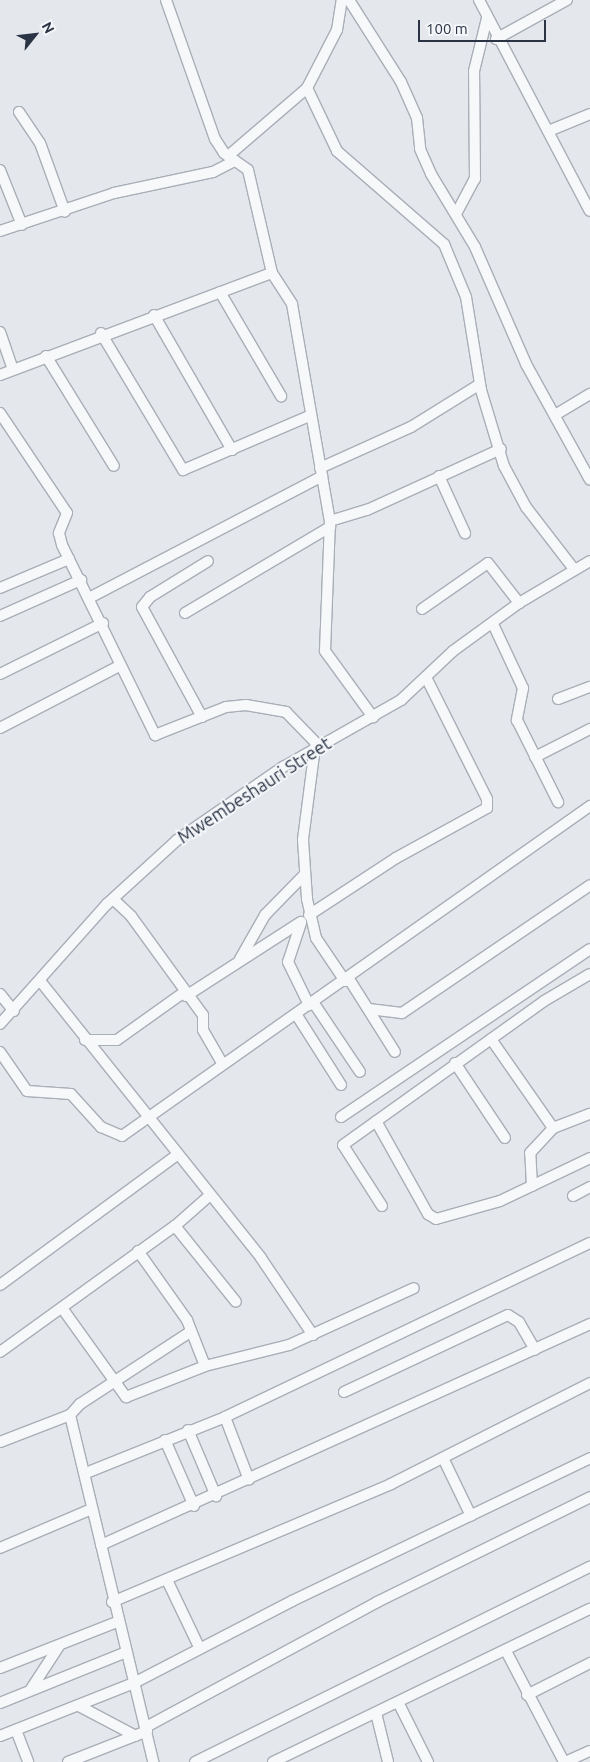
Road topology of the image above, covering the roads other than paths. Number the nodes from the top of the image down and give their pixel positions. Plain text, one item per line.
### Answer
1 (166, 0) edge
2 (342, 0) edge
3 (349, 0) edge
4 (479, 0) edge
5 (568, 0) edge
6 (487, 18) junction
7 (496, 39) junction
8 (307, 88) junction
9 (19, 112) dead end
10 (590, 114) edge
11 (551, 130) junction
12 (231, 158) junction
13 (0, 170) edge
14 (589, 206) edge
15 (66, 212) junction
16 (456, 214) junction
17 (22, 225) junction
18 (0, 231) edge
19 (272, 272) junction
20 (220, 292) junction
21 (154, 315) junction
22 (0, 332) edge
23 (101, 333) junction
24 (46, 356) junction
25 (14, 369) junction
26 (0, 375) edge
27 (480, 384) junction
28 (590, 394) edge
29 (281, 396) dead end
30 (0, 413) edge
31 (555, 415) junction
32 (309, 416) junction
33 (501, 449) junction
34 (232, 450) junction
35 (114, 466) dead end
36 (321, 472) junction
37 (439, 476) junction
38 (590, 480) edge
39 (330, 524) junction
40 (465, 534) dead end
41 (68, 558) junction
42 (208, 561) dead end
43 (589, 565) edge
44 (574, 569) junction
45 (81, 580) junction
46 (0, 588) edge
47 (91, 597) junction
48 (519, 603) junction
49 (422, 609) dead end
50 (185, 613) dead end
51 (0, 616) edge
52 (103, 622) junction
53 (493, 624) junction
54 (121, 665) junction
55 (0, 674) edge
56 (426, 679) junction
57 (590, 686) edge
58 (558, 699) dead end
59 (202, 717) junction
60 (373, 717) junction
61 (0, 728) edge
62 (590, 729) edge
63 (317, 746) junction
64 (535, 757) junction
65 (558, 802) dead end
66 (590, 806) edge
67 (304, 875) junction
68 (590, 885) edge
69 (113, 899) junction
70 (306, 915) junction
71 (590, 950) edge
72 (239, 960) junction
73 (590, 974) edge
74 (347, 980) junction
75 (41, 982) junction
76 (0, 994) edge
77 (185, 994) junction
78 (311, 1004) junction
79 (369, 1008) junction
80 (14, 1011) junction
81 (296, 1014) junction
82 (0, 1024) edge
83 (491, 1039) junction
84 (85, 1040) junction
85 (0, 1052) edge
86 (395, 1052) dead end
87 (222, 1063) junction
88 (454, 1063) junction
89 (360, 1072) dead end
90 (341, 1085) dead end
91 (590, 1114) edge
92 (145, 1117) junction
93 (341, 1117) dead end
94 (376, 1120) junction
95 (553, 1128) junction
96 (505, 1138) dead end
97 (177, 1155) junction
98 (590, 1158) edge
99 (532, 1186) junction
100 (590, 1187) edge
101 (209, 1196) junction
102 (573, 1196) dead end
103 (382, 1206) dead end
104 (175, 1226) junction
105 (590, 1243) edge
106 (138, 1251) junction
107 (0, 1285) edge
108 (414, 1288) dead end
109 (236, 1302) dead end
110 (62, 1308) junction
111 (590, 1324) edge
112 (190, 1332) junction
113 (313, 1335) junction
114 (535, 1350) junction
115 (0, 1352) edge
116 (205, 1366) junction
117 (112, 1383) junction
118 (590, 1383) edge
119 (344, 1392) dead end
120 (70, 1415) junction
121 (225, 1417) junction
122 (188, 1430) junction
123 (165, 1440) junction
124 (0, 1442) edge
125 (442, 1458) junction
126 (590, 1458) edge
127 (86, 1474) junction
128 (249, 1480) junction
129 (216, 1496) junction
130 (590, 1497) edge
131 (194, 1506) junction
132 (92, 1508) junction
133 (471, 1516) junction
134 (101, 1545) junction
135 (0, 1548) edge
136 (590, 1567) edge
137 (167, 1580) junction
138 (112, 1602) junction
139 (590, 1609) edge
140 (116, 1622) junction
141 (59, 1646) junction
142 (200, 1649) junction
143 (506, 1651) junction
144 (124, 1654) junction
145 (590, 1663) edge
146 (0, 1668) edge
147 (134, 1683) junction
148 (31, 1689) junction
149 (527, 1695) junction
150 (398, 1702) junction
151 (0, 1703) edge
152 (78, 1706) junction
153 (376, 1713) junction
154 (146, 1729) junction
155 (16, 1730) junction
156 (0, 1736) edge
157 (136, 1736) junction
158 (590, 1750) edge
159 (28, 1762) edge
160 (68, 1762) edge
161 (153, 1762) edge
162 (195, 1762) edge
163 (273, 1762) edge
164 (388, 1762) edge
165 (428, 1762) edge
166 (565, 1762) edge

1 - 12 street
2 - 8 street
3 - 16 street
4 - 6 street
5 - 7 street
6 - 7 street
6 - 16 street
7 - 11 street
8 - 12 street
8 - 27 street
9 - 15 street
10 - 11 street
11 - 14 street
12 - 15 street
12 - 19 street
13 - 17 street
15 - 17 street
16 - 31 street
17 - 18 street
19 - 20 street
19 - 32 street
20 - 21 street
20 - 29 street
21 - 23 street
21 - 34 street
22 - 25 street
23 - 24 street
23 - 34 street
24 - 25 street
24 - 35 street
25 - 26 street
27 - 33 street
27 - 36 street
28 - 31 street
30 - 41 street
31 - 38 street
32 - 34 street
32 - 36 street
33 - 37 street
33 - 44 street
36 - 39 street
36 - 47 street
37 - 39 street
37 - 40 street
39 - 50 street
39 - 60 street
41 - 45 street
41 - 46 street
42 - 59 street
43 - 44 street, Mwembeshauri Street
44 - 48 street, Mwembeshauri Street
45 - 47 street
45 - 51 street
47 - 52 street
48 - 49 street
48 - 53 street, Mwembeshauri Street
52 - 54 street
52 - 55 street
53 - 56 street, Mwembeshauri Street
53 - 64 street
54 - 59 street
54 - 61 street
56 - 60 street, Mwembeshauri Street
56 - 70 street
57 - 58 street
59 - 63 street
60 - 63 street, Mwembeshauri Street
62 - 64 street
63 - 67 street
63 - 69 street, Mwembeshauri Street
64 - 65 street
66 - 74 street
67 - 70 street
67 - 72 street
68 - 79 street
69 - 75 street, Mwembeshauri Street
69 - 77 street
70 - 72 street
70 - 74 street
70 - 78 street
71 - 93 street
72 - 77 street
73 - 83 street
74 - 78 street
74 - 79 street
75 - 80 street, Mwembeshauri Street
75 - 84 street
76 - 80 street
77 - 84 street
77 - 87 street
78 - 81 street
78 - 89 street
79 - 86 street
80 - 82 street, Mwembeshauri Street
81 - 87 street
81 - 90 street
83 - 88 street
83 - 95 street
84 - 92 street
85 - 92 street
87 - 92 street
88 - 94 street
88 - 96 street
91 - 95 street
92 - 97 street
94 - 99 street
94 - 103 street
95 - 99 street
97 - 101 street
97 - 107 street
98 - 99 street
100 - 102 street
101 - 104 street
101 - 113 street
104 - 106 street
104 - 109 street
105 - 121 street
106 - 110 street
106 - 112 street
108 - 113 street
110 - 115 street
110 - 117 street
111 - 114 street
112 - 116 street
112 - 117 street
113 - 116 street
114 - 119 street
114 - 128 street
116 - 117 street
117 - 120 street
118 - 125 street
120 - 124 street
120 - 127 street
121 - 122 street
121 - 128 street
122 - 123 street
122 - 129 street
123 - 127 street
123 - 131 street
125 - 133 street
125 - 137 street
126 - 133 street
127 - 132 street
128 - 129 street
129 - 131 street
130 - 154 street
131 - 134 street
132 - 134 street
132 - 135 street
133 - 142 street
134 - 138 street
136 - 162 street
137 - 138 street
137 - 142 street
138 - 140 street
139 - 143 street
140 - 141 street
140 - 144 street
141 - 146 street
141 - 148 street
142 - 147 street
143 - 149 street
143 - 150 street
144 - 147 street
144 - 148 street
145 - 149 street
147 - 152 street
147 - 154 street
148 - 151 street
149 - 166 street
150 - 153 street
150 - 165 street
152 - 155 street
152 - 157 street
153 - 163 street
153 - 164 street
154 - 157 street
154 - 161 street
155 - 156 street
155 - 159 street
157 - 160 street
158 - 166 street

